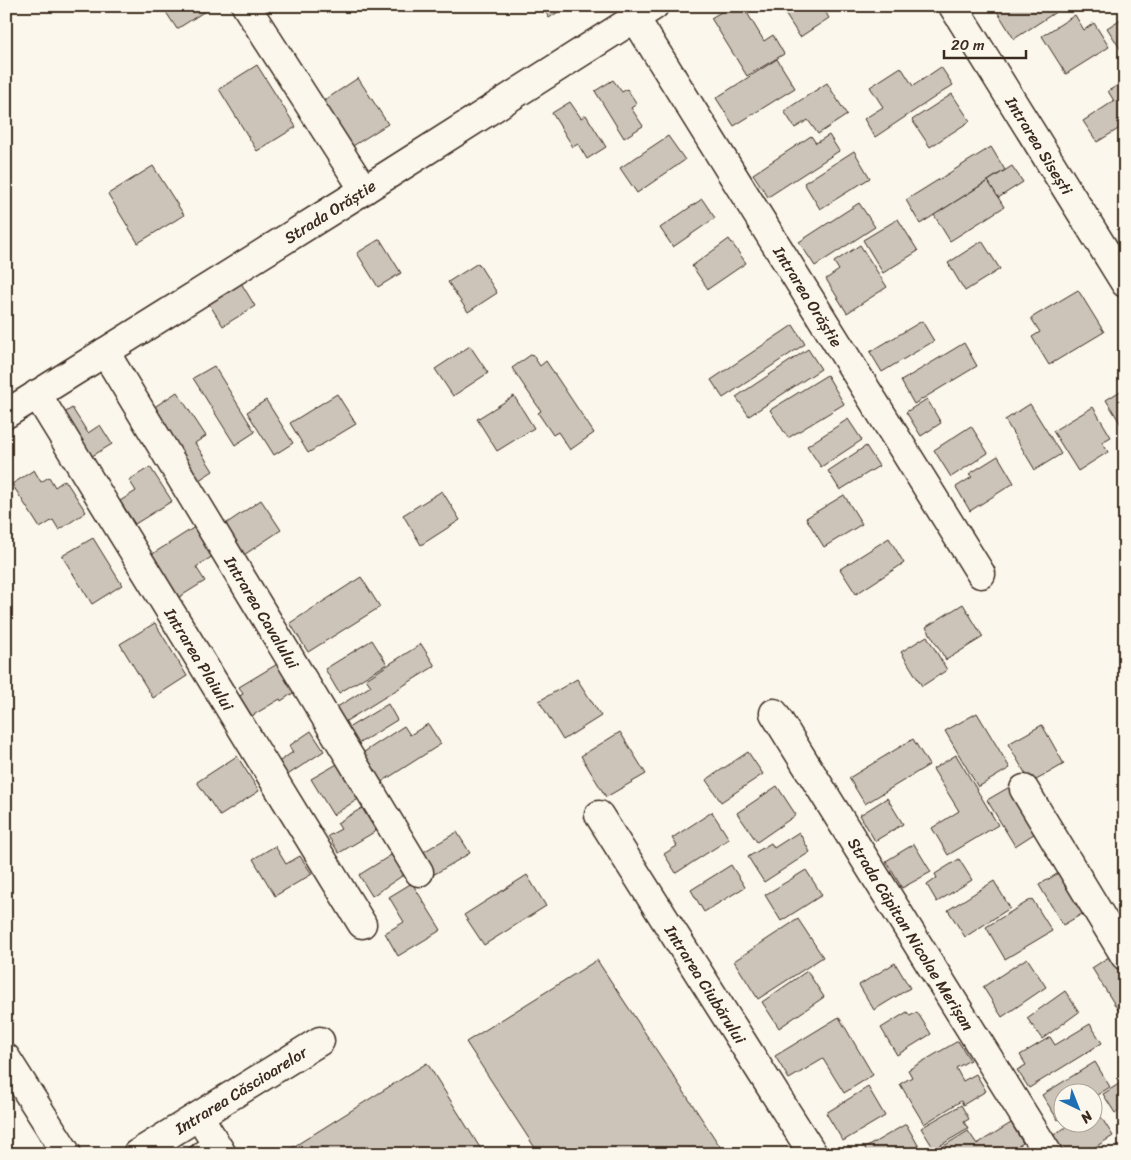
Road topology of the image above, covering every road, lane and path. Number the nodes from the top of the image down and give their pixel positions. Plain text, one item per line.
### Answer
1 (246, 6) edge
2 (953, 6) edge
3 (645, 12) edge
4 (364, 190) junction
5 (1125, 284) edge
6 (105, 352) junction
7 (37, 394) junction
8 (6, 414) edge
9 (981, 574) dead end
10 (774, 714) dead end
11 (1024, 789) dead end
12 (599, 815) dead end
13 (419, 872) dead end
14 (362, 924) dead end
15 (1125, 956) edge
16 (320, 1041) dead end
17 (6, 1058) edge
18 (199, 1116) junction
19 (210, 1149) edge
20 (67, 1154) edge
21 (137, 1154) edge
22 (812, 1154) edge
23 (1048, 1154) edge

1 - 4 street
2 - 5 street, Intrarea Sisești
3 - 4 street, Strada Orăștie
3 - 9 street, Intrarea Orăștie
4 - 6 street, Strada Orăștie
6 - 7 street, Strada Orăștie
6 - 13 street, Intrarea Cavalului
7 - 8 street, Strada Orăștie
7 - 14 street, Intrarea Plaiului
10 - 23 street, Strada Căpitan Nicolae Merișan
11 - 15 street
12 - 22 street, Intrarea Ciubărului
16 - 18 street, Intrarea Căscioarelor
17 - 20 street
18 - 19 street
18 - 21 street, Intrarea Căscioarelor

